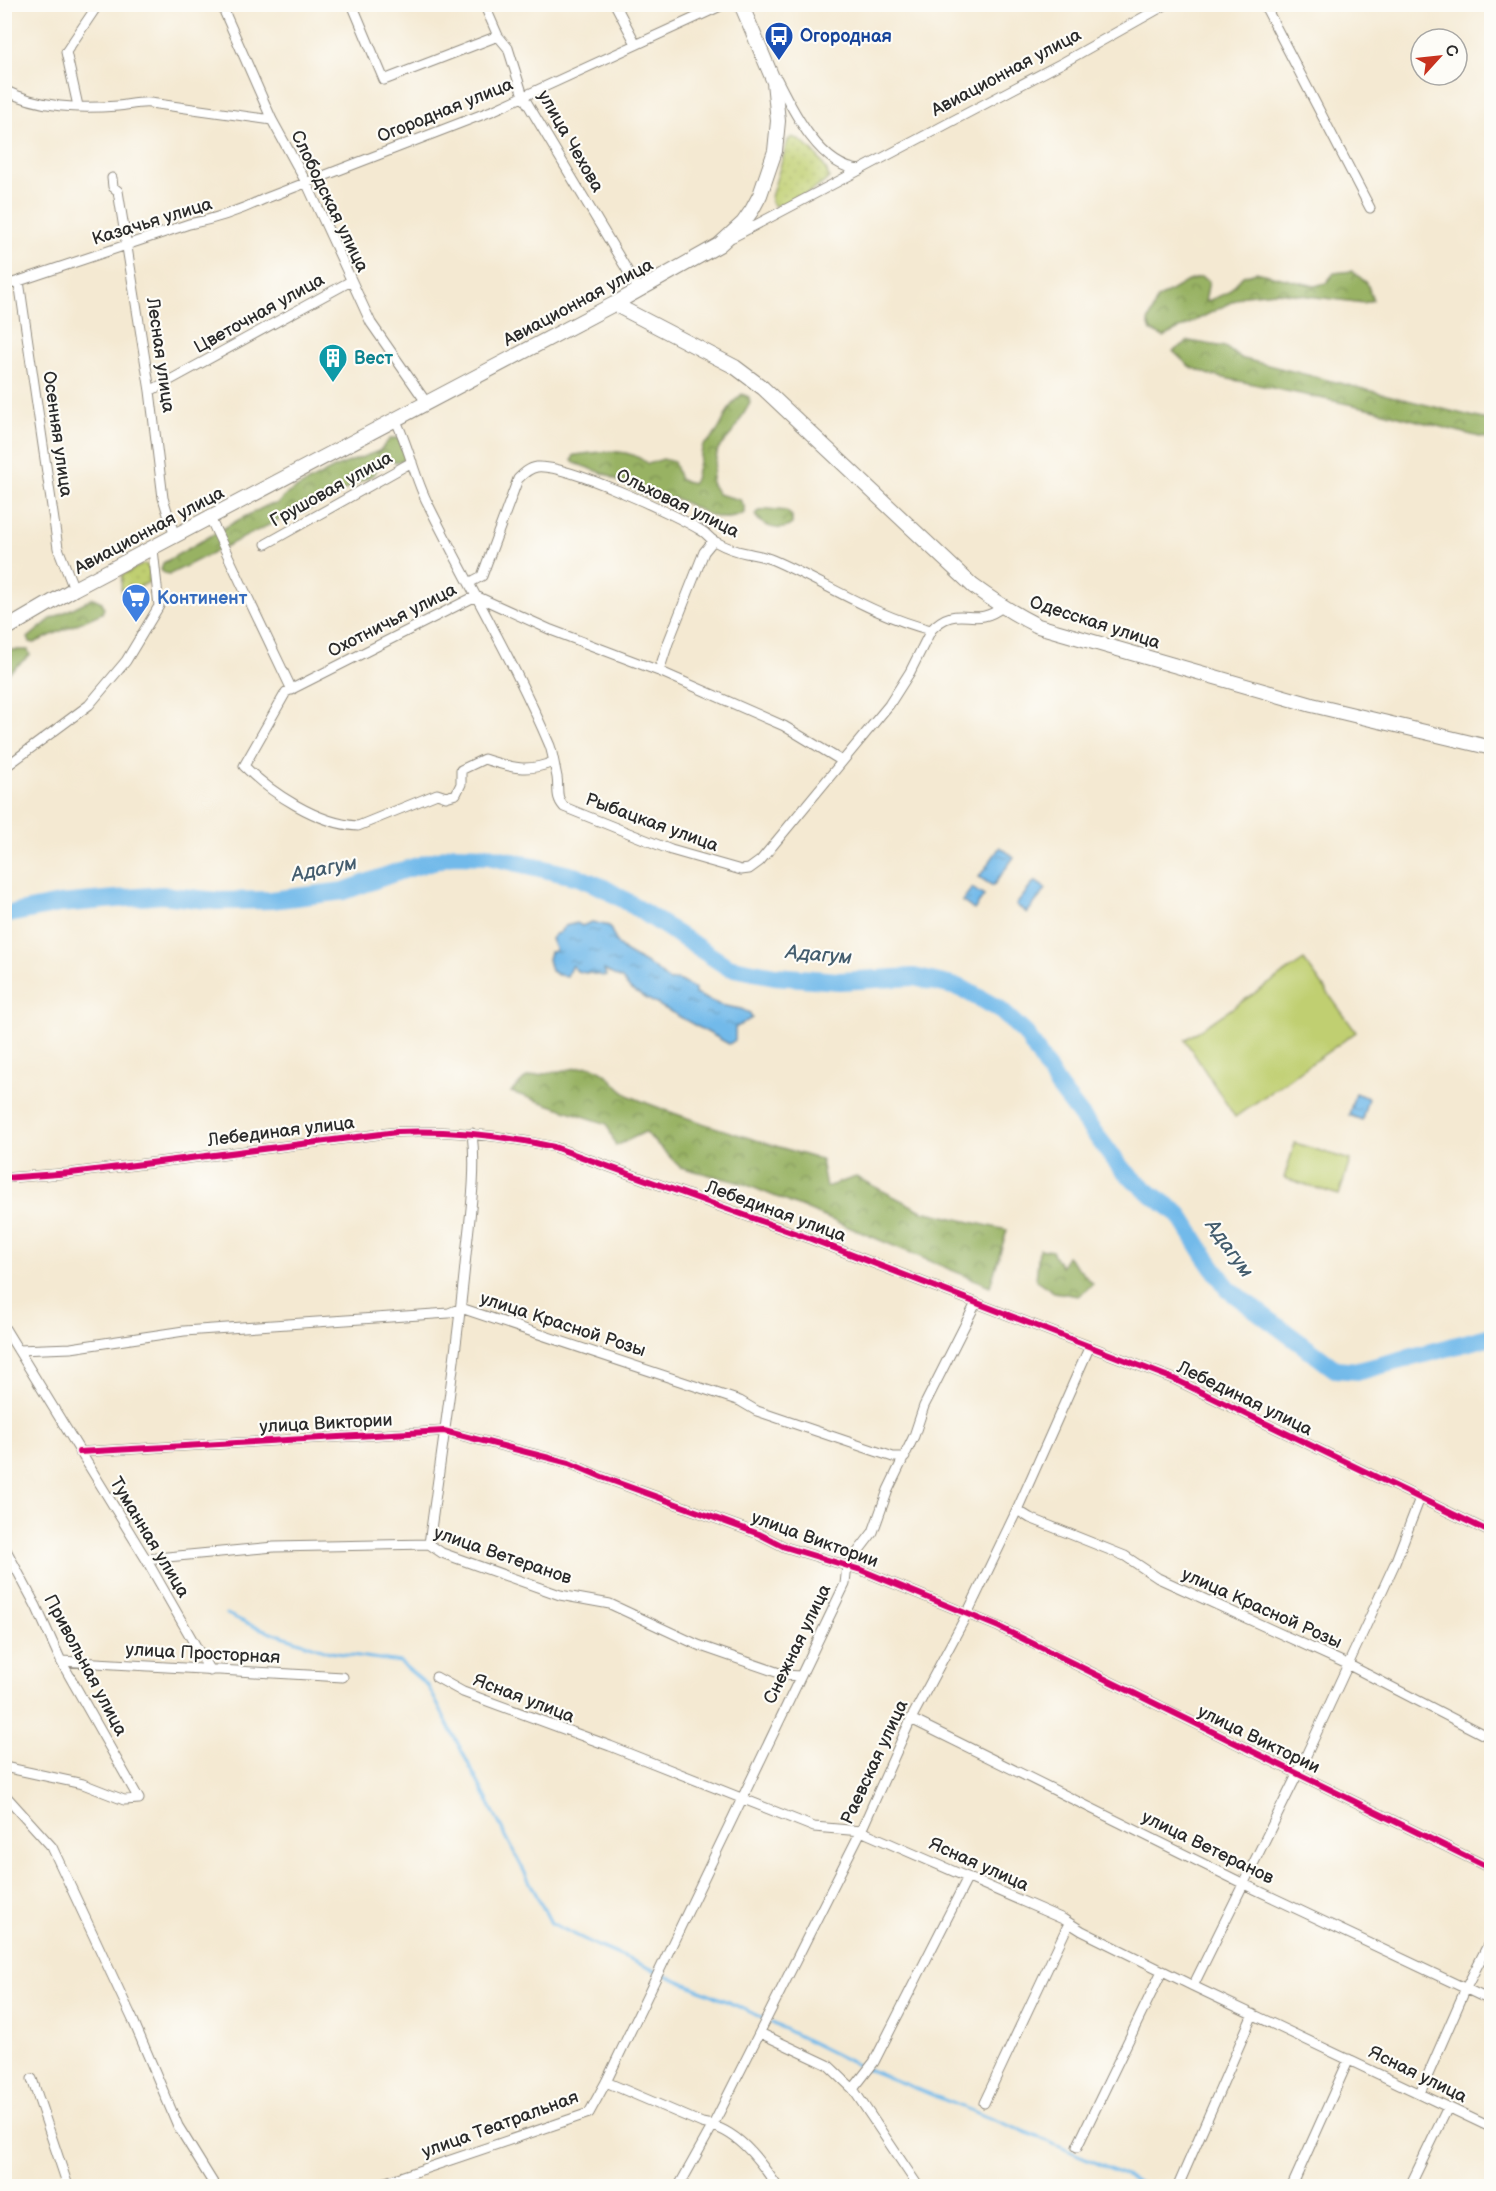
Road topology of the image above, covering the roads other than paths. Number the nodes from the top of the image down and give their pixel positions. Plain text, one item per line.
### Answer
1 (93, 4) edge
2 (221, 4) edge
3 (352, 4) edge
4 (484, 4) edge
5 (615, 4) edge
6 (725, 4) edge
7 (741, 4) edge
8 (1167, 4) edge
9 (1264, 4) edge
10 (498, 36) junction
11 (636, 44) junction
12 (761, 48) junction
13 (4, 90) edge
14 (523, 96) junction
15 (78, 106) junction
16 (272, 120) junction
17 (861, 170) junction
18 (112, 178) dead end
19 (307, 184) junction
20 (1370, 208) dead end
21 (127, 245) junction
22 (719, 245) junction
23 (19, 281) junction
24 (351, 281) junction
25 (4, 286) edge
26 (639, 290) junction
27 (614, 304) junction
28 (150, 391) junction
29 (426, 402) junction
30 (395, 419) junction
31 (412, 462) junction
32 (210, 518) junction
33 (175, 537) junction
34 (712, 541) junction
35 (266, 544) dead end
36 (153, 549) junction
37 (469, 583) junction
38 (74, 589) junction
39 (476, 596) junction
40 (1002, 607) junction
41 (4, 630) edge
42 (931, 630) junction
43 (659, 671) junction
44 (292, 690) junction
45 (1491, 748) edge
46 (842, 761) junction
47 (553, 762) junction
48 (4, 768) edge
49 (472, 1132) junction
50 (4, 1179) edge
51 (976, 1303) junction
52 (461, 1308) junction
53 (4, 1327) edge
54 (1089, 1348) junction
55 (18, 1350) junction
56 (444, 1431) junction
57 (79, 1452) junction
58 (904, 1457) junction
59 (1420, 1498) junction
60 (1017, 1510) junction
61 (1491, 1533) edge
62 (429, 1544) junction
63 (4, 1546) edge
64 (146, 1559) junction
65 (847, 1566) junction
66 (967, 1614) junction
67 (61, 1661) junction
68 (1347, 1664) junction
69 (210, 1671) junction
70 (800, 1676) junction
71 (343, 1677) dead end
72 (436, 1677) dead end
73 (911, 1719) junction
74 (1491, 1739) edge
75 (4, 1767) edge
76 (1297, 1775) junction
77 (4, 1794) edge
78 (743, 1798) junction
79 (861, 1831) junction
80 (1491, 1869) edge
81 (968, 1878) junction
82 (1244, 1884) junction
83 (691, 1903) joint
84 (1069, 1923) junction
85 (1491, 1937) edge
86 (1162, 1971) junction
87 (1193, 1986) junction
88 (1466, 1988) junction
89 (1491, 2001) edge
90 (1253, 2014) junction
91 (760, 2033) junction
92 (1349, 2060) junction
93 (32, 2079) dead end
94 (606, 2082) junction
95 (853, 2089) junction
96 (1420, 2093) junction
97 (984, 2103) dead end
98 (1448, 2107) junction
99 (713, 2125) junction
100 (1491, 2128) edge
101 (1077, 2147) dead end
102 (68, 2187) edge
103 (215, 2187) edge
104 (374, 2187) edge
105 (679, 2187) edge
106 (777, 2187) edge
107 (918, 2187) edge
108 (1178, 2187) edge
109 (1292, 2187) edge
110 (1410, 2187) edge

1 - 15 street
2 - 16 street, Слободская улица
3 - 10 street
4 - 10 street, улица Чехова
5 - 11 street
6 - 11 street, Огородная улица
7 - 12 main road
8 - 17 street, Авиационная улица
9 - 20 street
10 - 14 street, улица Чехова
11 - 14 street, Огородная улица
12 - 17 street
12 - 22 main road
13 - 15 street
14 - 19 street, Огородная улица
14 - 26 street, улица Чехова
15 - 16 street
16 - 19 street, Слободская улица
17 - 22 street, Авиационная улица
18 - 21 street, Лесная улица
19 - 21 street, Казачья улица
19 - 24 street, Слободская улица
21 - 23 street, Казачья улица
21 - 28 street, Лесная улица
22 - 26 main road, Авиационная улица
23 - 25 street, Казачья улица
23 - 38 street, Осенняя улица
24 - 28 street, Цветочная улица
24 - 29 street, Слободская улица
26 - 27 main road, Авиационная улица
27 - 29 main road, Авиационная улица
27 - 40 main road, Одесская улица
28 - 33 street, Лесная улица
29 - 30 main road, Авиационная улица
30 - 31 street
30 - 32 main road, Авиационная улица
31 - 35 street, Грушовая улица
31 - 37 street
32 - 33 main road, Авиационная улица
32 - 44 street
33 - 36 main road, Авиационная улица
34 - 37 street, Ольховая улица
34 - 42 street, Ольховая улица
34 - 43 street
36 - 38 main road, Авиационная улица
36 - 48 street
37 - 39 street
38 - 41 main road, Авиационная улица
39 - 43 street, Охотничья улица
39 - 44 street, Охотничья улица
39 - 47 street
40 - 42 street
40 - 45 main road, Одесская улица
42 - 46 street
43 - 46 street, Охотничья улица
44 - 47 street, Охотничья улица
46 - 47 street, Рыбацкая улица
49 - 50 street, Лебединая улица
49 - 51 street, Лебединая улица
49 - 52 street
51 - 54 street, Лебединая улица
51 - 58 street, Снежная улица
52 - 55 street, улица Красной Розы
52 - 56 street
52 - 58 street, улица Красной Розы
53 - 55 street, Туманная улица
54 - 59 street, Лебединая улица
54 - 60 street, Раевская улица
55 - 57 street, Туманная улица
56 - 57 street, улица Виктории
56 - 62 street
56 - 65 street, улица Виктории
57 - 64 street, Туманная улица
58 - 65 street, Снежная улица
59 - 61 street, Лебединая улица
59 - 68 street
60 - 66 street, Раевская улица
60 - 68 street, улица Красной Розы
62 - 64 street, улица Ветеранов
62 - 70 street, улица Ветеранов
63 - 67 street, Привольная улица
64 - 69 street, Туманная улица
65 - 66 street, улица Виктории
65 - 70 street, Снежная улица
66 - 73 street, Раевская улица
66 - 76 street, улица Виктории
67 - 69 street, улица Просторная
67 - 75 street, Привольная улица
68 - 74 street, улица Красной Розы
68 - 76 street
69 - 71 street, улица Просторная
70 - 78 street, Снежная улица
72 - 78 street, Ясная улица
73 - 79 street, Раевская улица
73 - 82 street, улица Ветеранов
76 - 80 street, улица Виктории
76 - 82 street
77 - 103 street
78 - 79 street, Ясная улица
78 - 83 street, Снежная улица
79 - 81 street, Ясная улица
79 - 91 street, Раевская улица
81 - 84 street, Ясная улица
81 - 95 street
82 - 87 street
82 - 88 street, улица Ветеранов
83 - 94 street, улица Театральная
84 - 86 street, Ясная улица
84 - 97 street
85 - 88 street
86 - 87 street, Ясная улица
86 - 101 street
87 - 90 street, Ясная улица
88 - 89 street, улица Ветеранов
88 - 96 street
90 - 92 street, Ясная улица
90 - 108 street
91 - 95 street
91 - 99 street, Раевская улица
92 - 96 street, Ясная улица
92 - 109 street
93 - 102 street
94 - 99 street
94 - 104 street, улица Театральная
95 - 107 street
96 - 98 street, Ясная улица
98 - 100 street, Ясная улица
98 - 110 street
99 - 105 street, Раевская улица
99 - 106 street

